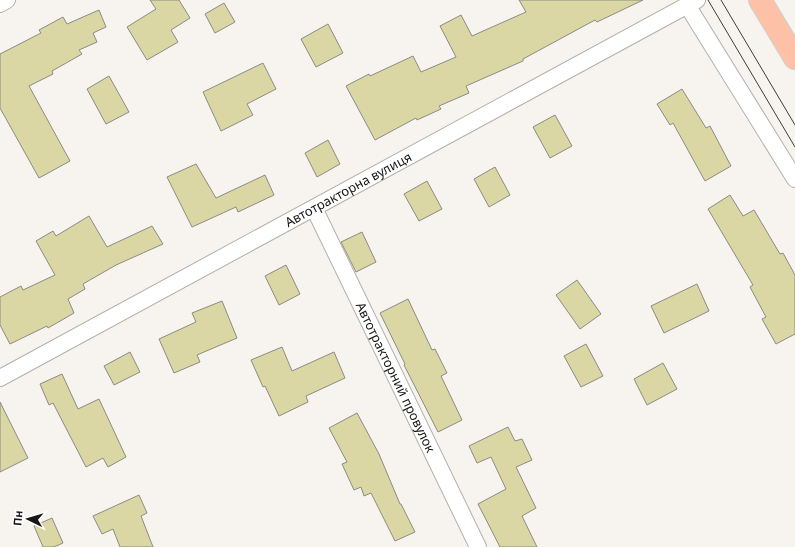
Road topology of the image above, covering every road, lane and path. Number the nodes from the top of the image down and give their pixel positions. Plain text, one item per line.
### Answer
1 (7, 0) edge
2 (760, 0) edge
3 (692, 3) edge
4 (0, 4) edge
5 (795, 58) edge
6 (795, 179) edge
7 (314, 208) junction
8 (0, 378) edge
9 (478, 547) edge

1 - 4 street
2 - 5 main road
3 - 6 street
3 - 7 street, Автотракторна вулиця
7 - 8 street, Автотракторна вулиця
7 - 9 street, Автотракторний провулок

